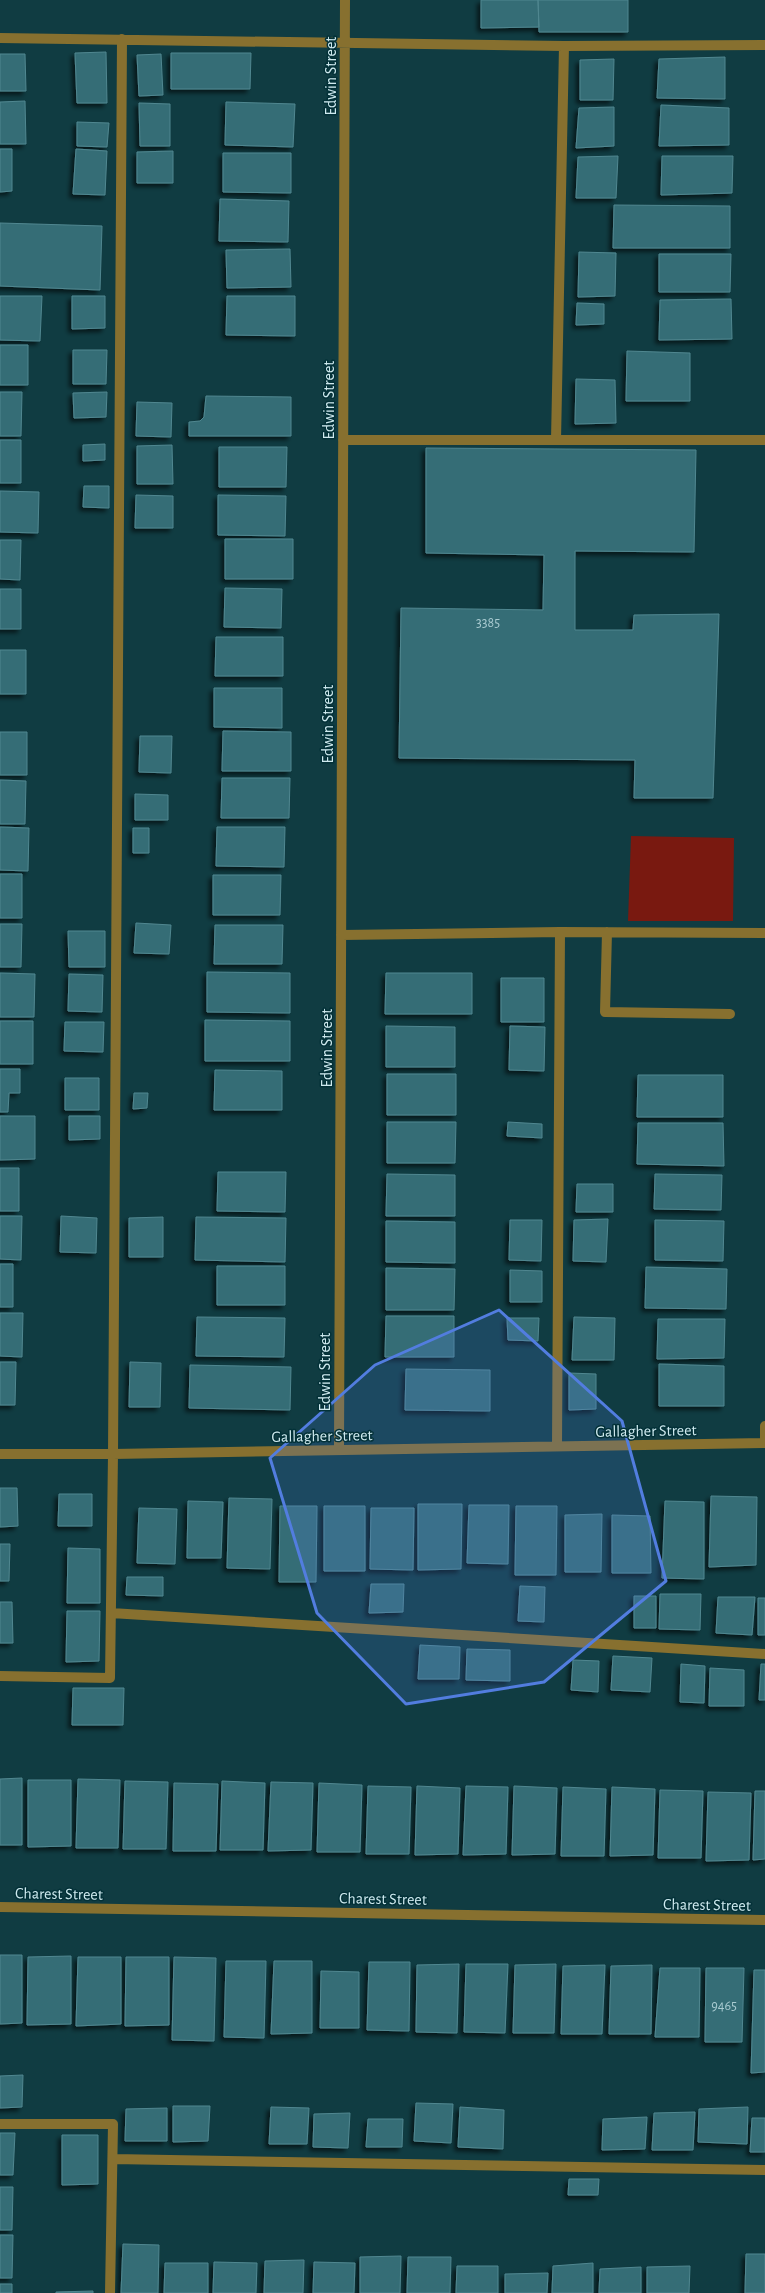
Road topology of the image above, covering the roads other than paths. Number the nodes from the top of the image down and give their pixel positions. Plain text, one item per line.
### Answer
1 (345, 0) edge
2 (0, 38) edge
3 (122, 40) junction
4 (345, 42) junction
5 (765, 45) edge
6 (564, 46) junction
7 (343, 440) junction
8 (556, 440) junction
9 (765, 440) edge
10 (560, 932) junction
11 (607, 932) junction
12 (765, 933) edge
13 (341, 935) junction
14 (730, 1014) dead end
15 (765, 1426) edge
16 (765, 1443) edge
17 (557, 1446) junction
18 (339, 1449) junction
19 (0, 1454) edge
20 (113, 1454) junction
21 (111, 1613) junction
22 (765, 1654) edge
23 (0, 1676) edge
24 (0, 1906) edge
25 (765, 1920) edge
26 (0, 2124) edge
27 (113, 2159) junction
28 (765, 2170) edge
29 (110, 2293) edge

1 - 4 street, Edwin Street
2 - 3 street
3 - 4 street
3 - 20 street
4 - 6 street
4 - 7 street, Edwin Street
5 - 6 street
6 - 8 street
7 - 8 street
7 - 13 street, Edwin Street
8 - 9 street
10 - 11 street
10 - 13 street
10 - 17 street
11 - 12 street
11 - 14 street
13 - 18 street, Edwin Street
15 - 16 street
16 - 17 street, Gallagher Street
17 - 18 street, Gallagher Street
18 - 20 street, Gallagher Street
19 - 20 street, Gallagher Street
20 - 21 street
21 - 22 street
21 - 23 street
24 - 25 street, Charest Street
26 - 27 street
27 - 28 street
27 - 29 street

